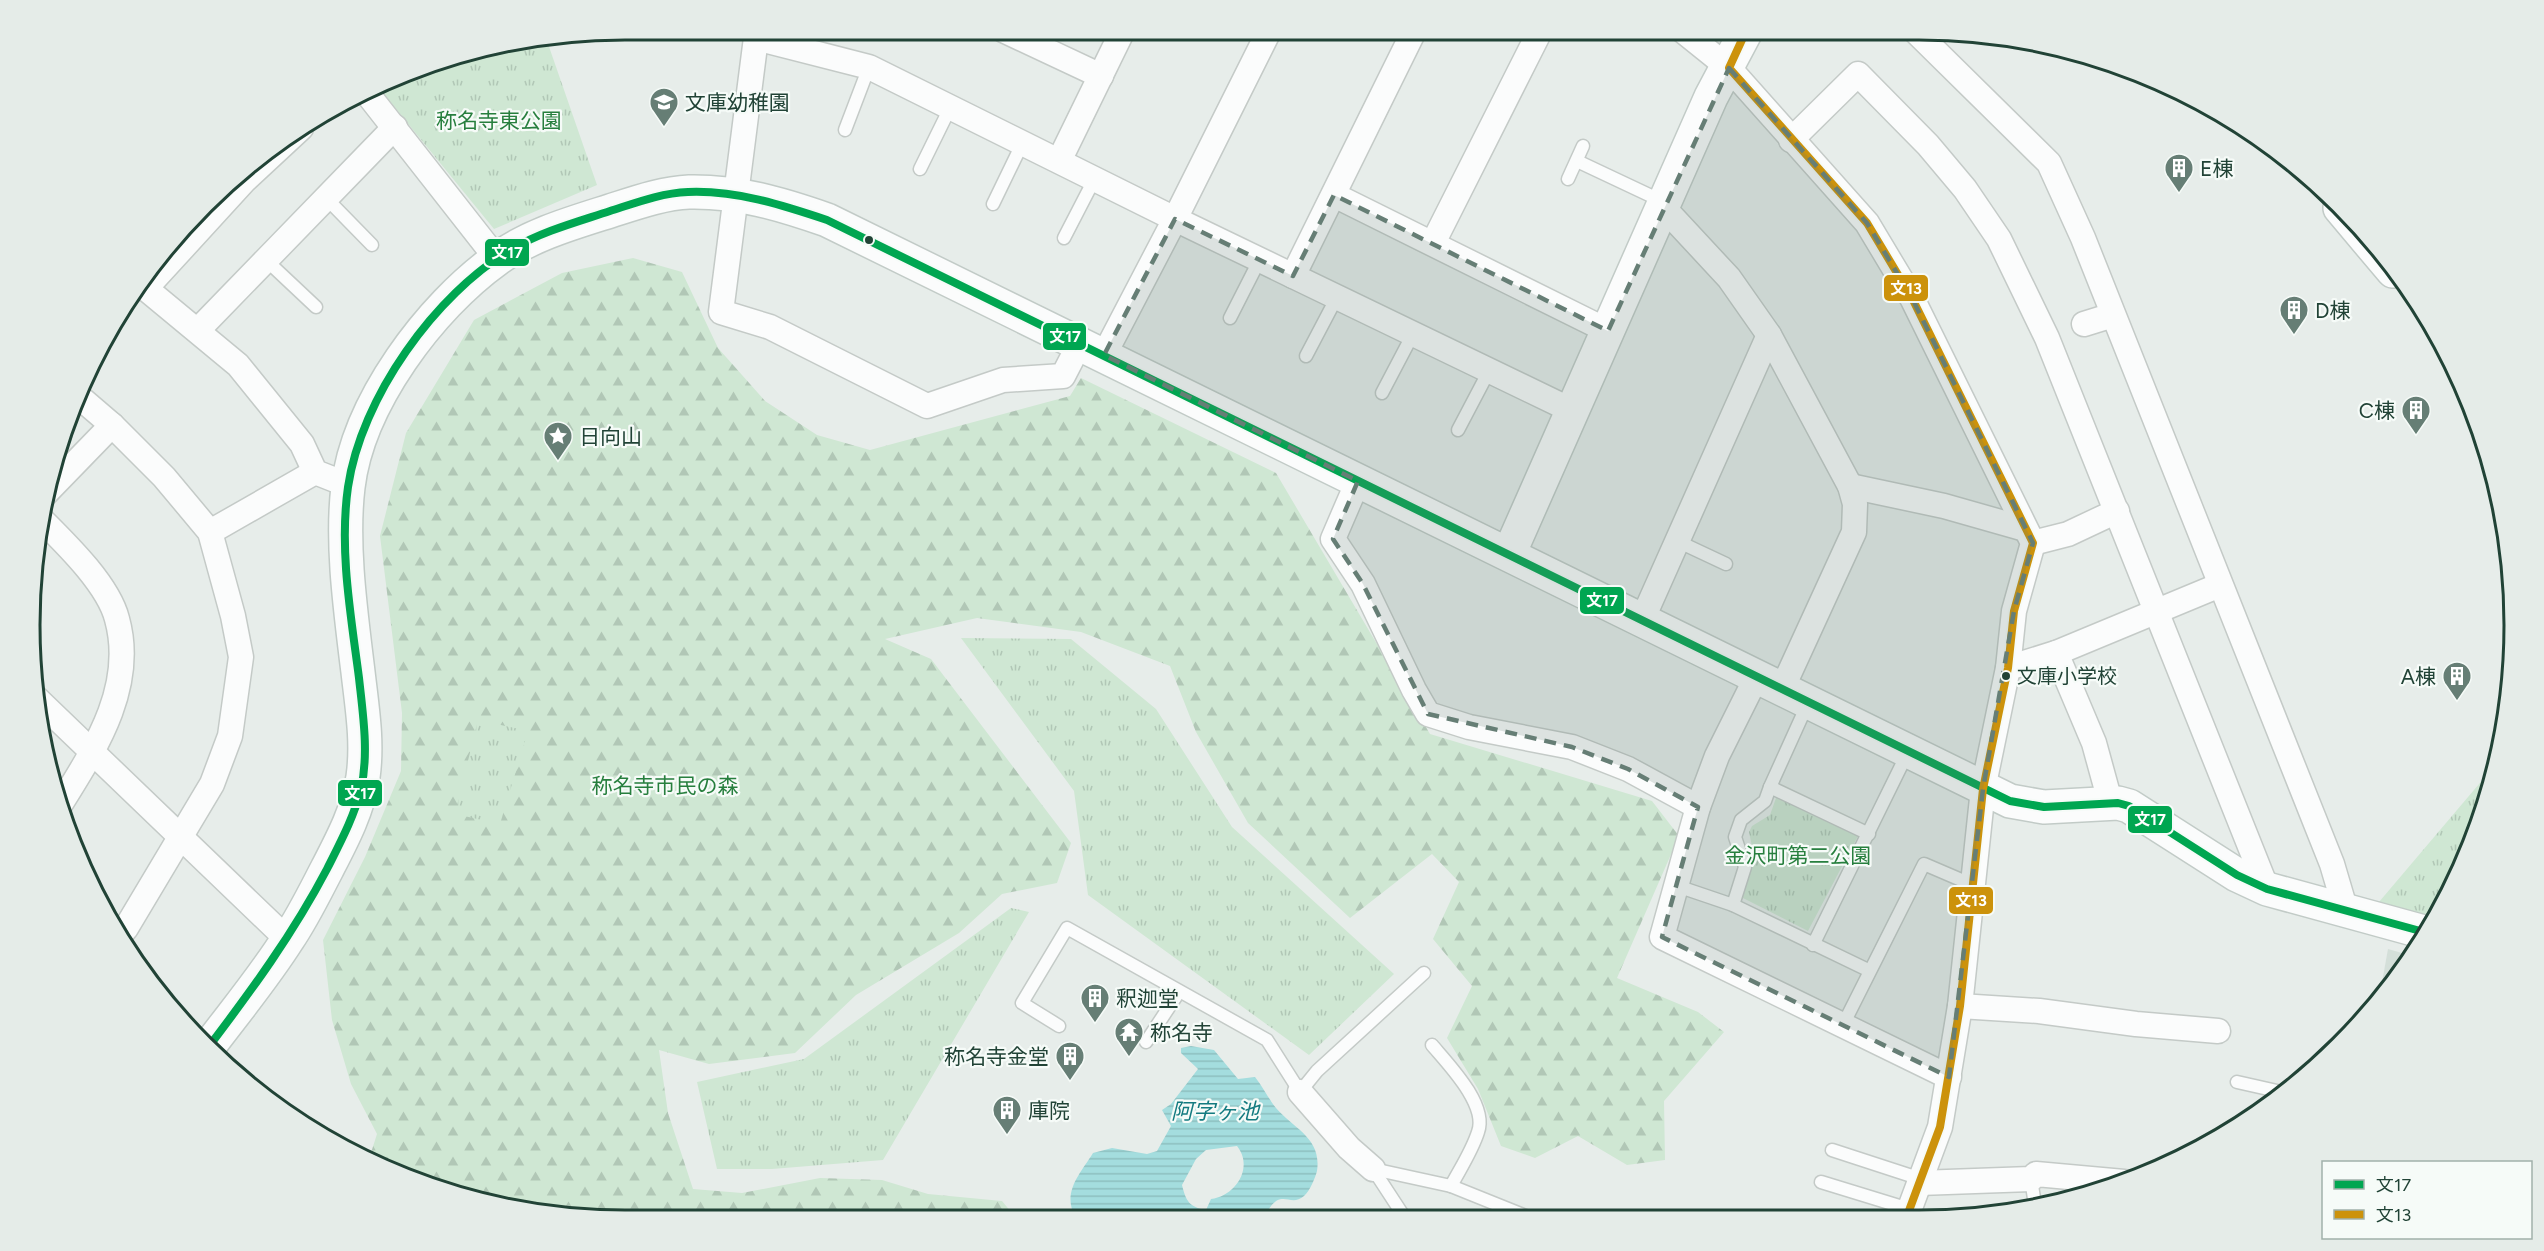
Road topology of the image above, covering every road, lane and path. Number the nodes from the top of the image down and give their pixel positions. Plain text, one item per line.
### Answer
1 (756, 40) edge
2 (777, 40) edge
3 (1024, 40) edge
4 (1118, 40) edge
5 (1264, 40) edge
6 (1410, 40) edge
7 (1535, 40) edge
8 (1694, 40) edge
9 (1742, 40) edge
10 (1924, 40) edge
11 (869, 67) junction
12 (1729, 68) junction
13 (1101, 76) junction
14 (372, 99) edge
15 (951, 106) junction
16 (395, 127) junction
17 (845, 130) dead end
18 (1791, 140) junction
19 (1023, 142) junction
20 (1583, 146) dead end
21 (1060, 159) junction
22 (1576, 161) junction
23 (920, 168) dead end
24 (1095, 178) junction
25 (1568, 179) dead end
26 (232, 194) edge
27 (736, 194) junction
28 (1334, 195) junction
29 (326, 198) junction
30 (993, 204) dead end
31 (1664, 205) junction
32 (1175, 219) junction
33 (1064, 238) dead end
34 (1433, 243) junction
35 (372, 245) dead end
36 (180, 247) edge
37 (497, 259) junction
38 (266, 260) junction
39 (1260, 260) junction
40 (1293, 276) junction
41 (147, 289) edge
42 (1337, 297) junction
43 (316, 307) dead end
44 (2113, 315) junction
45 (1230, 318) dead end
46 (2084, 324) dead end
47 (198, 330) junction
48 (1608, 331) junction
49 (1413, 334) junction
50 (1769, 335) junction
51 (1092, 349) junction
52 (1306, 356) dead end
53 (1489, 370) junction
54 (1382, 393) dead end
55 (85, 402) edge
56 (1573, 411) junction
57 (112, 425) junction
58 (1458, 430) dead end
59 (315, 472) junction
60 (59, 480) edge
61 (1358, 481) junction
62 (348, 485) junction
63 (1850, 486) junction
64 (2117, 512) junction
65 (49, 528) edge
66 (210, 532) junction
67 (2029, 536) junction
68 (1677, 541) junction
69 (1509, 554) junction
70 (1726, 564) dead end
71 (2220, 585) junction
72 (2154, 611) junction
73 (1643, 618) junction
74 (2056, 653) junction
75 (2008, 668) junction
76 (1782, 690) junction
77 (47, 708) edge
78 (1909, 751) junction
79 (93, 752) junction
80 (1770, 787) junction
81 (1983, 789) junction
82 (66, 795) edge
83 (2111, 805) junction
84 (1698, 807) junction
85 (1869, 834) junction
86 (181, 837) junction
87 (1973, 885) junction
88 (1677, 886) junction
89 (2267, 889) junction
90 (1733, 905) junction
91 (2345, 908) junction
92 (125, 929) edge
93 (2418, 930) edge
94 (288, 940) junction
95 (1813, 945) junction
96 (1868, 970) junction
97 (1424, 973) dead end
98 (1179, 992) junction
99 (1960, 1006) junction
100 (1843, 1025) junction
101 (1059, 1026) dead end
102 (2218, 1031) dead end
103 (213, 1040) edge
104 (1146, 1042) dead end
105 (1432, 1045) dead end
106 (1949, 1077) junction
107 (2237, 1082) dead end
108 (2274, 1090) edge
109 (1300, 1092) junction
110 (1832, 1150) dead end
111 (1373, 1168) junction
112 (2031, 1179) junction
113 (2103, 1180) edge
114 (1920, 1181) junction
115 (1821, 1182) dead end
116 (1451, 1186) junction
117 (2034, 1199) edge
118 (1400, 1210) edge
119 (1511, 1210) edge
120 (1902, 1210) edge
121 (1909, 1210) edge

1 - 27 street
2 - 11 street
3 - 13 street
4 - 13 street
5 - 32 street
6 - 28 street
7 - 34 street
8 - 12 street
9 - 12 street
10 - 44 street
11 - 15 street
11 - 17 lane
12 - 18 street
12 - 31 street
13 - 21 street
14 - 16 street
15 - 19 street
15 - 23 lane
16 - 29 street
16 - 37 street
18 - 64 street
18 - 67 street
19 - 21 street
19 - 30 lane
20 - 22 lane
21 - 24 street
22 - 25 lane
22 - 31 lane
24 - 32 street
24 - 33 lane
26 - 36 street
27 - 37 street
27 - 51 street
27 - 51 street
28 - 34 street
28 - 40 street
29 - 35 lane
29 - 38 street
31 - 48 street
31 - 50 street
32 - 39 street
32 - 51 street
34 - 48 street
37 - 62 street
38 - 43 lane
38 - 47 street
39 - 40 street
39 - 45 lane
40 - 42 street
41 - 47 street
42 - 49 street
42 - 52 lane
44 - 46 street
44 - 71 street
47 - 59 street
48 - 56 street
49 - 53 street
49 - 54 lane
50 - 63 street
50 - 68 street
51 - 61 street
53 - 56 street
53 - 58 lane
55 - 57 street
56 - 69 street
57 - 60 street
57 - 66 street
59 - 62 street
59 - 66 street
61 - 69 street
61 - 84 street
62 - 94 street
63 - 67 street
63 - 76 street
64 - 67 street
64 - 72 street
65 - 79 street
66 - 86 street
67 - 75 street
68 - 70 lane
68 - 73 street
69 - 73 street
71 - 72 street
71 - 91 street
72 - 74 street
72 - 89 street
73 - 76 street
74 - 75 street
74 - 83 street
75 - 81 street
76 - 78 street
76 - 80 lane
76 - 84 street
77 - 79 street
78 - 81 street
78 - 85 lane
79 - 82 street
79 - 86 street
80 - 85 lane
80 - 90 lane
81 - 83 street
81 - 87 street
83 - 89 street
84 - 88 street
85 - 95 lane
86 - 92 street
86 - 94 street
87 - 96 lane
87 - 99 street
88 - 90 lane
88 - 100 street
89 - 91 street
90 - 95 lane
91 - 93 street
94 - 103 street
95 - 96 lane
96 - 100 lane
97 - 109 lane
98 - 101 lane
98 - 104 lane
98 - 109 lane
99 - 102 street
99 - 106 street
100 - 106 street
105 - 116 lane
106 - 114 street
107 - 108 lane
109 - 111 street
110 - 114 lane
111 - 116 lane
111 - 118 lane
112 - 113 street
112 - 114 street
112 - 117 lane
114 - 121 street
115 - 120 lane
116 - 119 lane

